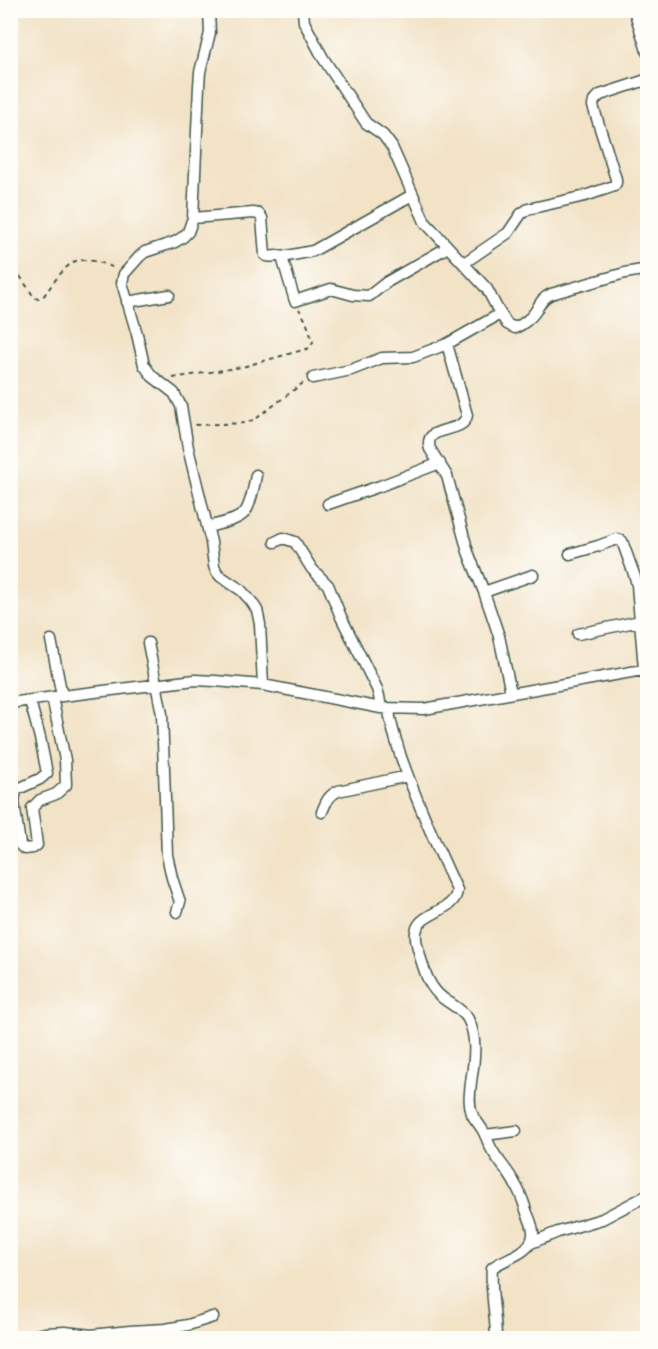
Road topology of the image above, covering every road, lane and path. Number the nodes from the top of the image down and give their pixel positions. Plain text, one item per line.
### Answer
1 (209, 10) edge
2 (297, 10) edge
3 (303, 10) edge
4 (634, 10) edge
5 (304, 22) junction
6 (648, 54) edge
7 (648, 78) edge
8 (412, 195) junction
9 (193, 218) junction
10 (448, 247) junction
11 (282, 257) junction
12 (10, 261) edge
13 (464, 263) junction
14 (648, 269) edge
15 (124, 274) junction
16 (170, 296) dead end
17 (296, 301) junction
18 (127, 302) junction
19 (500, 314) junction
20 (447, 344) junction
21 (313, 378) joint
22 (159, 381) junction
23 (184, 425) junction
24 (440, 463) junction
25 (256, 476) dead end
26 (328, 504) dead end
27 (208, 527) junction
28 (275, 542) dead end
29 (570, 554) dead end
30 (533, 575) dead end
31 (484, 592) junction
32 (640, 621) junction
33 (578, 634) dead end
34 (51, 640) dead end
35 (148, 643) dead end
36 (646, 672) edge
37 (156, 685) junction
38 (263, 685) junction
39 (511, 693) junction
40 (57, 696) junction
41 (30, 700) junction
42 (10, 703) edge
43 (385, 709) junction
44 (408, 776) junction
45 (33, 812) junction
46 (322, 812) dead end
47 (16, 815) junction
48 (177, 912) dead end
49 (516, 1131) dead end
50 (485, 1135) junction
51 (648, 1195) edge
52 (531, 1243) junction
53 (213, 1317) dead end
54 (22, 1338) edge
55 (496, 1338) edge

1 - 9 street
2 - 5 street
3 - 5 street
4 - 6 street
5 - 8 street
7 - 13 street
8 - 10 street
8 - 11 street
9 - 11 street
9 - 15 street
10 - 13 street
10 - 17 street
11 - 17 street
12 - 15 path
13 - 19 street
14 - 19 street
15 - 18 street
16 - 18 street
17 - 22 path
18 - 22 street
19 - 20 street
20 - 21 street
20 - 24 street
21 - 23 path
22 - 23 street
23 - 27 street
24 - 26 street
24 - 31 street
25 - 27 street
27 - 38 street
28 - 43 street
29 - 32 street
30 - 31 street
31 - 39 street
32 - 33 street
32 - 36 street
34 - 40 street
35 - 37 street
36 - 39 street
37 - 38 street
37 - 40 street
37 - 48 street
38 - 43 street
39 - 43 street
40 - 41 street
40 - 45 street
41 - 42 street
41 - 47 street
43 - 44 street
44 - 46 street
44 - 50 street
45 - 47 street
45 - 47 street
49 - 50 street
50 - 52 street
51 - 52 street
52 - 55 street
53 - 54 street

